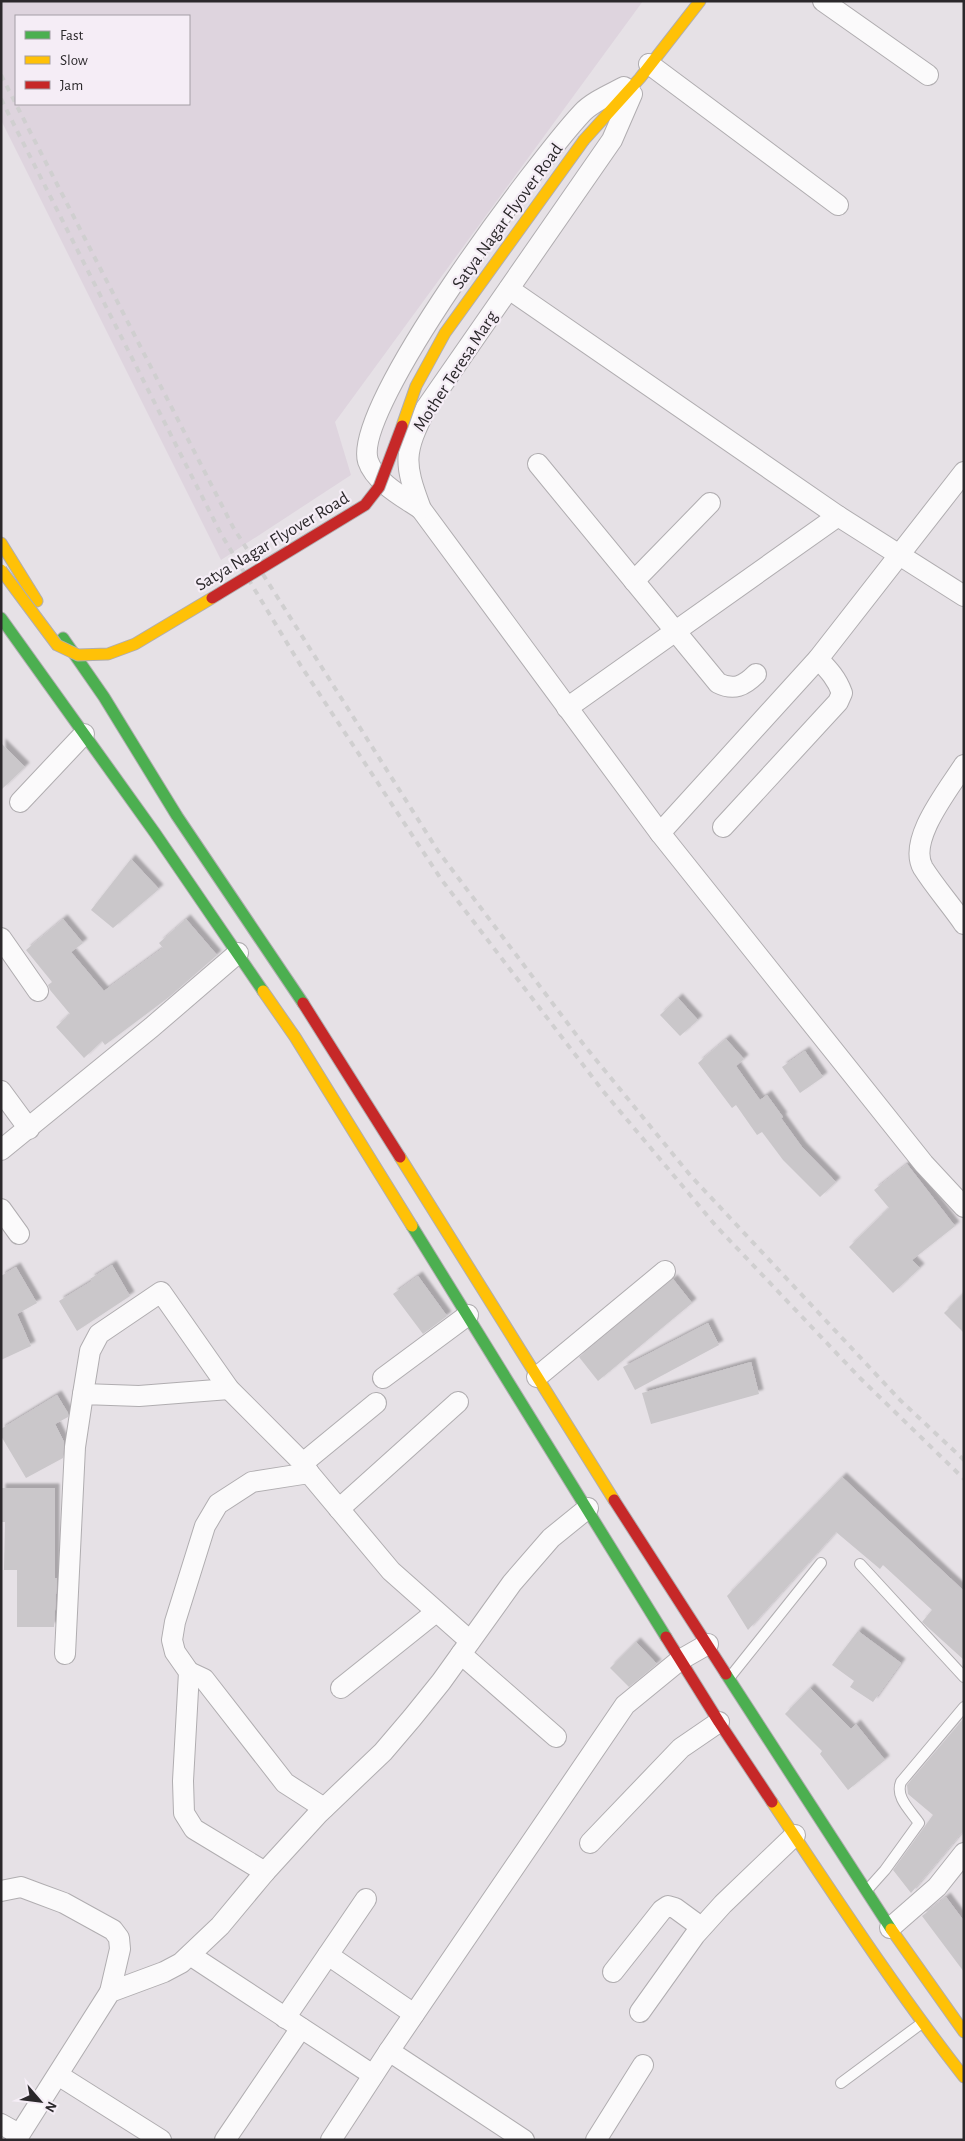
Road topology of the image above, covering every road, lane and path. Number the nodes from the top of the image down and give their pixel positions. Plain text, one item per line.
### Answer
1 (700, 1) edge
2 (823, 1) edge
3 (644, 71) junction
4 (928, 75) dead end
5 (584, 140) joint
6 (838, 205) dead end
7 (509, 288) junction
8 (538, 464) dead end
9 (964, 472) edge
10 (710, 503) dead end
11 (420, 509) junction
12 (838, 516) junction
13 (1, 542) edge
14 (899, 556) junction
15 (1, 570) edge
16 (634, 581) junction
17 (964, 596) edge
18 (1, 618) edge
19 (674, 630) junction
20 (818, 659) junction
21 (756, 674) dead end
22 (566, 708) junction
23 (84, 734) junction
24 (964, 765) edge
25 (20, 802) dead end
26 (166, 824) junction
27 (723, 827) dead end
28 (660, 833) junction
29 (964, 924) edge
30 (1, 938) edge
31 (238, 953) junction
32 (38, 991) dead end
33 (1, 1091) edge
34 (29, 1129) junction
35 (1, 1150) edge
36 (964, 1207) edge
37 (1, 1208) edge
38 (19, 1234) dead end
39 (665, 1271) dead end
40 (468, 1315) junction
41 (383, 1378) dead end
42 (537, 1378) junction
43 (230, 1389) junction
44 (83, 1394) junction
45 (458, 1402) dead end
46 (376, 1403) dead end
47 (306, 1468) junction
48 (588, 1508) junction
49 (339, 1509) junction
50 (821, 1563) dead end
51 (860, 1564) dead end
52 (436, 1612) junction
53 (708, 1644) junction
54 (465, 1647) junction
55 (65, 1654) dead end
56 (680, 1660) junction
57 (189, 1672) junction
58 (964, 1677) edge
59 (729, 1678) junction
60 (341, 1688) dead end
61 (964, 1707) edge
62 (719, 1722) junction
63 (556, 1737) dead end
64 (324, 1808) junction
65 (795, 1835) junction
66 (590, 1843) dead end
67 (964, 1854) edge
68 (265, 1872) junction
69 (1, 1891) edge
70 (866, 1891) junction
71 (366, 1899) dead end
72 (701, 1928) junction
73 (890, 1928) junction
74 (328, 1955) junction
75 (190, 1956) junction
76 (613, 1972) dead end
77 (110, 1992) junction
78 (640, 2012) dead end
79 (414, 2014) junction
80 (961, 2021) edge
81 (923, 2022) junction
82 (293, 2023) junction
83 (389, 2051) junction
84 (643, 2065) dead end
85 (58, 2075) junction
86 (373, 2075) junction
87 (964, 2077) edge
88 (841, 2083) dead end
89 (1, 2124) edge
90 (17, 2137) edge
91 (161, 2140) edge
92 (225, 2140) edge
93 (331, 2140) edge
94 (524, 2140) edge
95 (596, 2140) edge

1 - 3 main road, Mother Teresa Marg
2 - 4 street
3 - 5 main road, Mother Teresa Marg
3 - 6 street
3 - 7 street, Mother Teresa Marg
3 - 11 street, Mother Teresa Marg
5 - 15 main road, Satya Nagar Flyover Road, bridge
7 - 11 street, Mother Teresa Marg
7 - 12 street
8 - 16 street
9 - 14 street
10 - 16 street
11 - 22 street
12 - 14 street
12 - 19 street
13 - 26 main road
14 - 17 street
14 - 20 street
16 - 19 street
18 - 23 main road
19 - 21 street
19 - 22 street
20 - 27 street
20 - 28 street
22 - 28 street
23 - 25 street
23 - 26 main road
24 - 29 street
26 - 31 main road
26 - 42 main road
28 - 36 street
30 - 32 street
31 - 34 street
31 - 40 main road
33 - 34 street
34 - 35 street
37 - 38 street
39 - 42 street
40 - 41 street
40 - 48 main road
42 - 53 main road
43 - 44 street
43 - 44 street
43 - 47 street
44 - 55 street
45 - 49 street
46 - 47 street
47 - 49 street
47 - 57 street
48 - 54 street
48 - 56 main road
49 - 52 street
50 - 59 lane
51 - 58 lane
52 - 54 street
52 - 60 street
53 - 56 street
53 - 59 main road
54 - 63 street
54 - 64 street
56 - 62 main road
56 - 79 street
57 - 64 street
57 - 68 street
59 - 70 main road
61 - 70 lane
62 - 65 main road
62 - 66 street
64 - 68 street
65 - 72 street
65 - 81 main road
67 - 73 street
68 - 75 street
69 - 77 street
70 - 73 main road
71 - 74 street
72 - 76 street
72 - 78 street
73 - 80 main road
74 - 79 street
74 - 82 street
75 - 77 street
75 - 82 street
77 - 85 street
79 - 83 street
81 - 87 main road
81 - 88 lane
82 - 86 street
82 - 92 street
83 - 86 street
83 - 94 street
84 - 95 street
85 - 90 street
85 - 91 street
86 - 93 street
89 - 90 street

